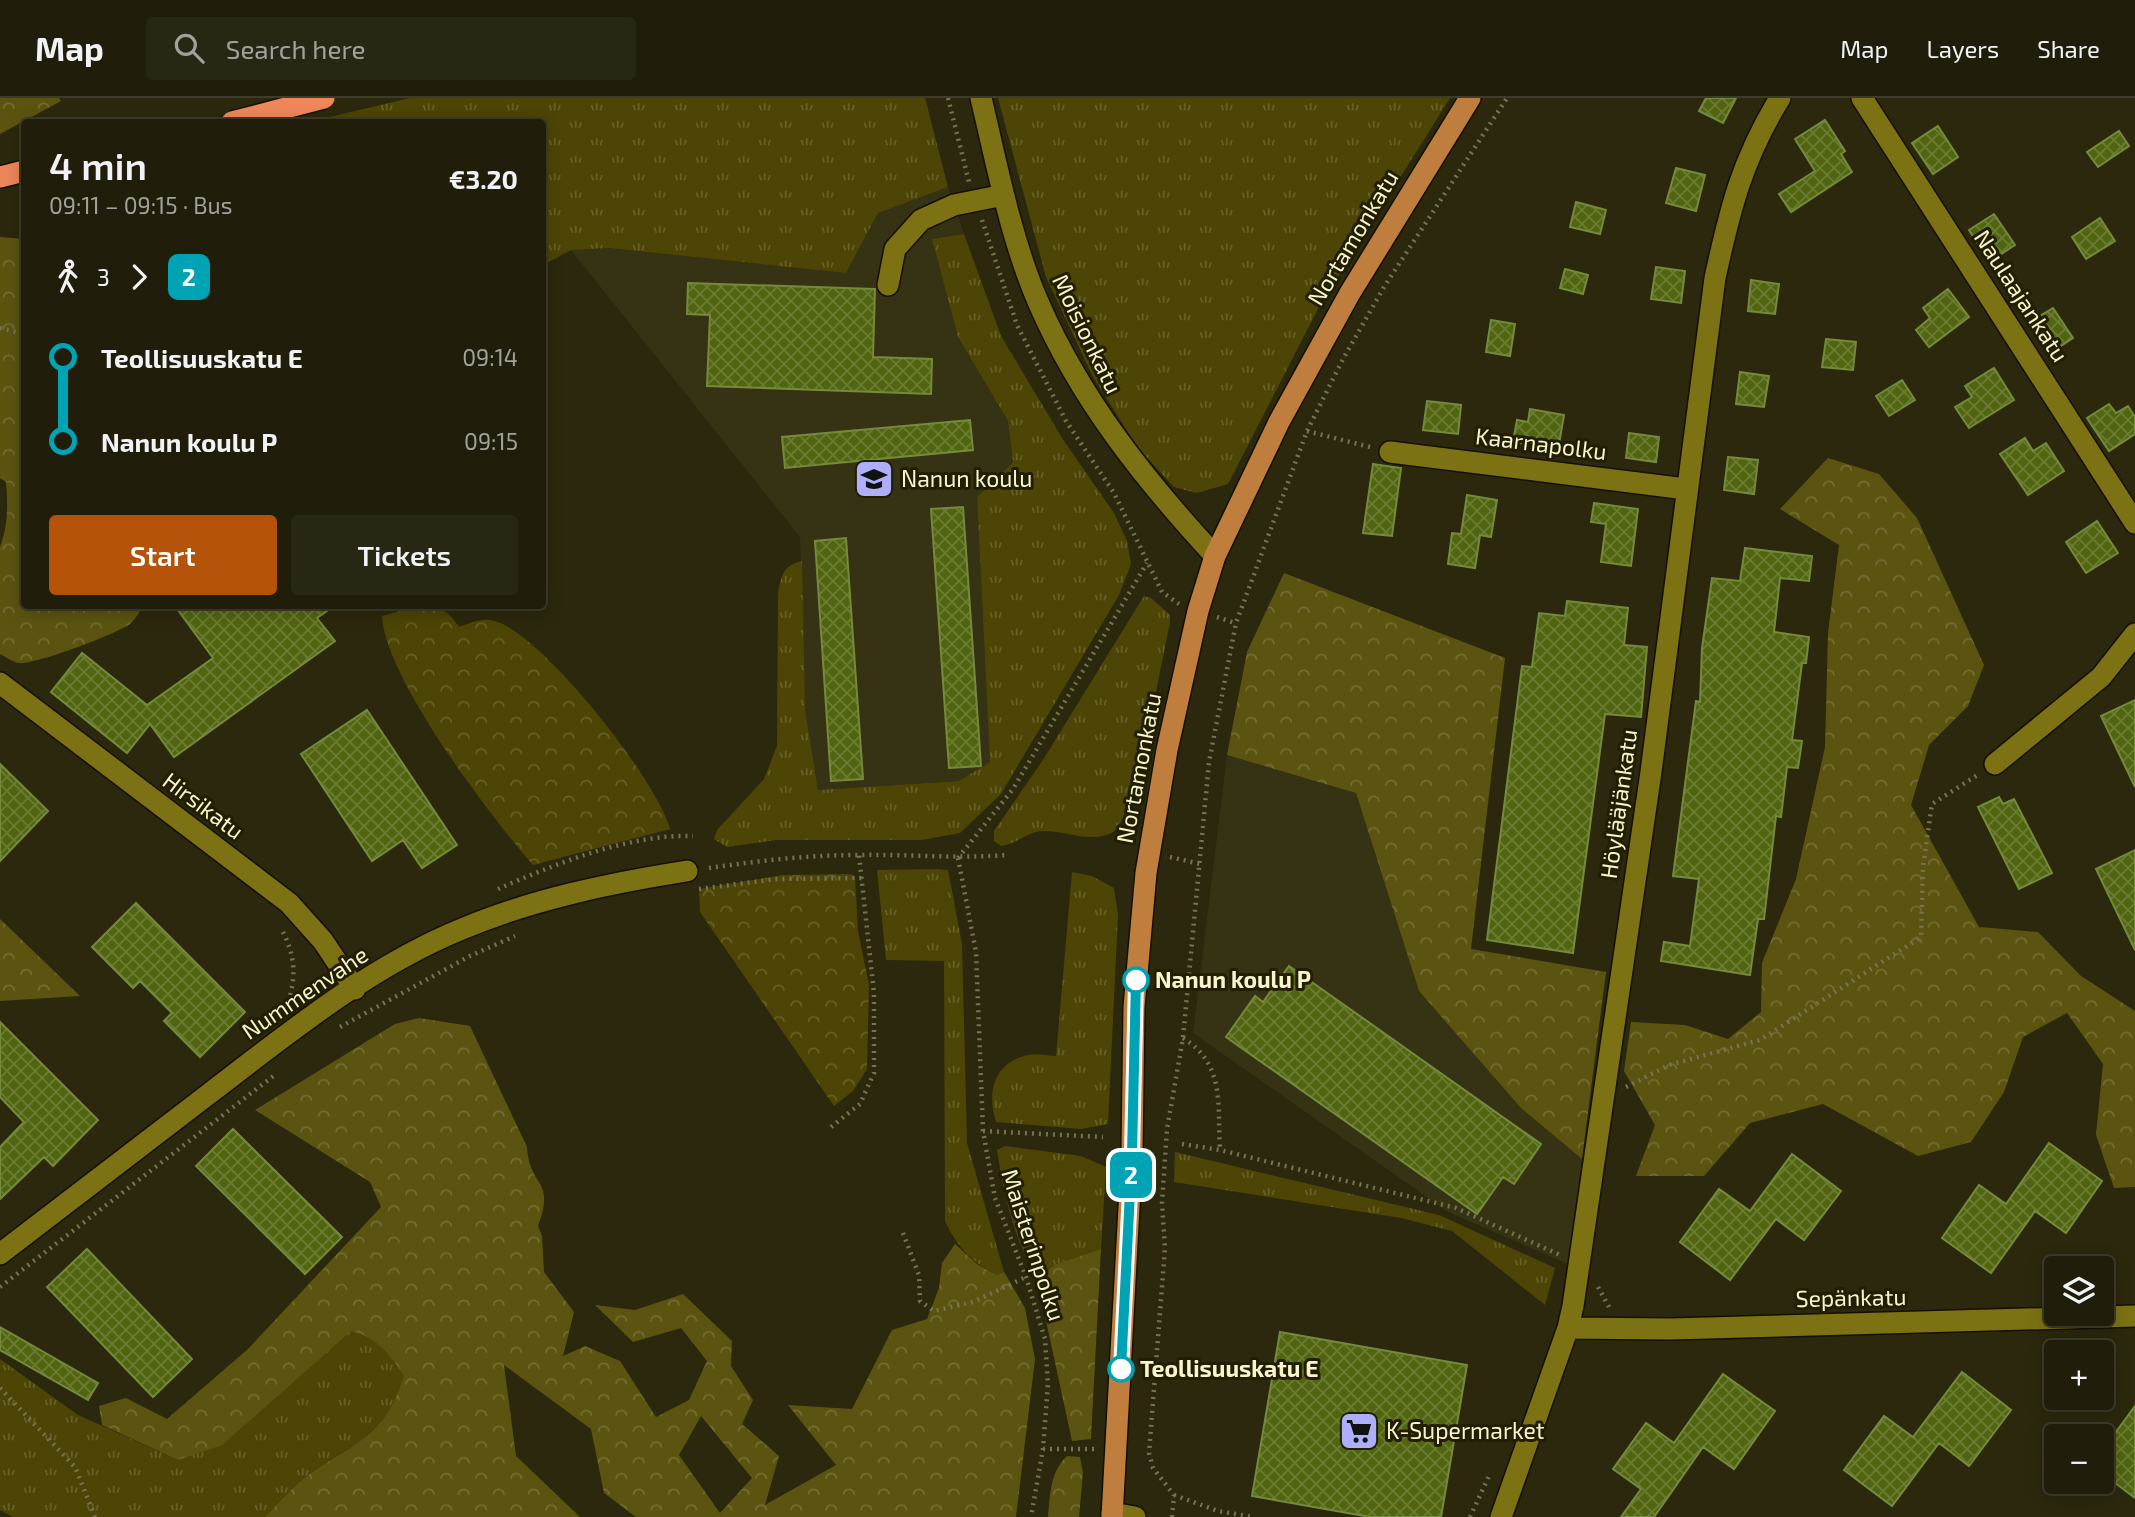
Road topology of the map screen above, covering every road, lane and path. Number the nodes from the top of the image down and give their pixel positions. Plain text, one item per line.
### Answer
1 (324, 98) edge
2 (981, 98) edge
3 (1470, 98) edge
4 (1507, 98) edge
5 (1780, 98) edge
6 (1862, 98) edge
7 (244, 119) edge
8 (21, 172) edge
9 (0, 177) edge
10 (1004, 195) junction
11 (888, 285) dead end
12 (0, 328) edge
13 (21, 333) edge
14 (1279, 422) junction
15 (1307, 430) junction
16 (1390, 452) joint
17 (1686, 489) junction
18 (2135, 523) edge
19 (1216, 556) junction
20 (1147, 563) dead end
21 (2135, 634) edge
22 (0, 683) edge
23 (1995, 764) joint
24 (1149, 852) junction
25 (859, 855) junction
26 (1007, 856) dead end
27 (958, 858) junction
28 (1200, 864) junction
29 (862, 878) junction
30 (687, 881) junction
31 (280, 926) dead end
32 (517, 935) dead end
33 (355, 989) junction
34 (302, 1022) junction
35 (336, 1029) dead end
36 (1183, 1038) junction
37 (286, 1066) dead end
38 (1603, 1099) junction
39 (831, 1127) dead end
40 (983, 1131) junction
41 (1103, 1137) dead end
42 (1182, 1144) dead end
43 (1220, 1150) junction
44 (902, 1233) dead end
45 (0, 1254) edge
46 (1580, 1265) junction
47 (1027, 1277) junction
48 (0, 1287) edge
49 (2135, 1316) edge
50 (1568, 1328) junction
51 (1187, 1361) dead end
52 (1154, 1372) junction
53 (0, 1388) edge
54 (1174, 1495) junction
55 (1112, 1515) edge
56 (95, 1517) edge
57 (1031, 1517) edge
58 (1135, 1517) edge
59 (1172, 1517) edge
60 (1253, 1517) edge
61 (1501, 1517) edge

1 - 7 highway, bridge
2 - 10 street, Moisionkatu
3 - 14 main road, Nortamonkatu
4 - 15 path
5 - 17 street, Höylääjänkatu
6 - 18 street, Naulaajankatu
8 - 9 highway
10 - 11 street
10 - 19 street, Moisionkatu
12 - 13 path
14 - 15 path
14 - 19 main road, Nortamonkatu
15 - 16 path
15 - 28 path
16 - 17 street, Kaarnapolku
17 - 38 street, Höylääjänkatu
19 - 24 main road, Nortamonkatu
20 - 27 path
21 - 23 street
22 - 33 street, Hirsikatu
23 - 38 path
24 - 28 path
24 - 55 main road, Nortamonkatu
25 - 27 path
25 - 29 path
25 - 30 path
26 - 27 path
27 - 40 path, Maisterinpolku
28 - 36 path
29 - 30 path
29 - 39 path
30 - 33 street, Nummenvahe
31 - 34 path
32 - 35 path
33 - 34 street, Nummenvahe
34 - 45 street, Nummenvahe
36 - 43 path
36 - 52 path
37 - 48 path
38 - 46 street, Höylääjänkatu
40 - 41 path
40 - 47 path, Maisterinpolku
42 - 43 path
43 - 46 path
44 - 47 path
46 - 50 street, Höylääjänkatu
47 - 57 path, Maisterinpolku
49 - 50 street, Sepänkatu
50 - 61 street, Höylääjänkatu
51 - 52 path
52 - 54 path
53 - 56 path
54 - 59 path
54 - 60 path
55 - 58 street

